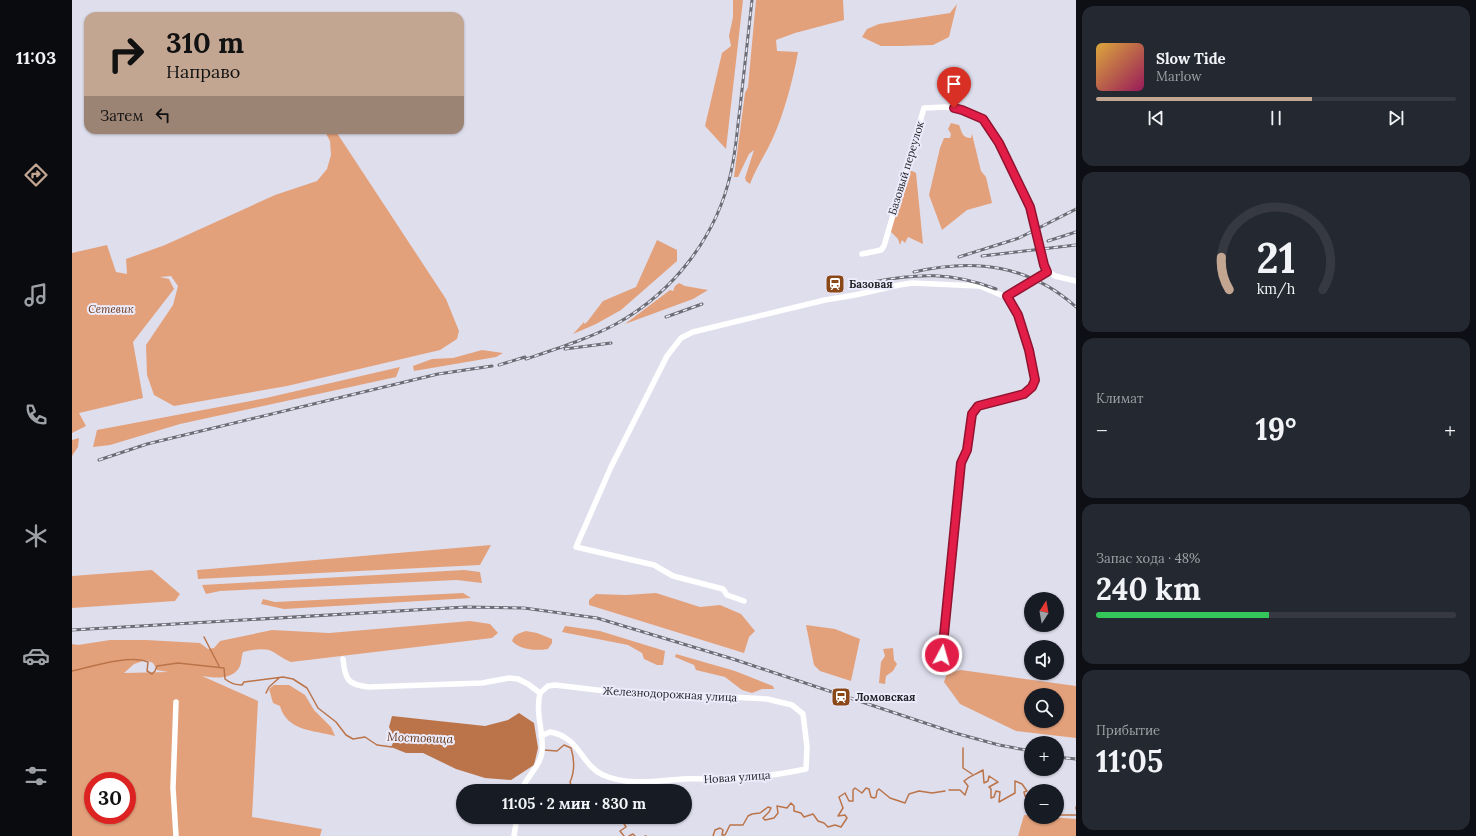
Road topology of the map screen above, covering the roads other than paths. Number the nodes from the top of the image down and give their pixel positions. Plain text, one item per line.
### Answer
1 (862, 254) dead end
2 (1047, 272) junction
3 (1076, 281) edge
4 (1007, 296) junction
5 (744, 601) dead end
6 (343, 659) dead end
7 (942, 663) dead end
8 (540, 693) junction
9 (176, 702) dead end
10 (541, 736) junction
11 (806, 769) joint
12 (525, 784) edge
13 (516, 824) edge
14 (176, 836) edge
15 (514, 836) edge

1 - 2 street, Базовый переулок
2 - 3 street
2 - 4 street
4 - 5 street
4 - 7 street
6 - 8 street
8 - 10 street
8 - 11 street, Железнодорожная улица
9 - 14 street
10 - 11 street, Новая улица
10 - 12 street
13 - 15 street

